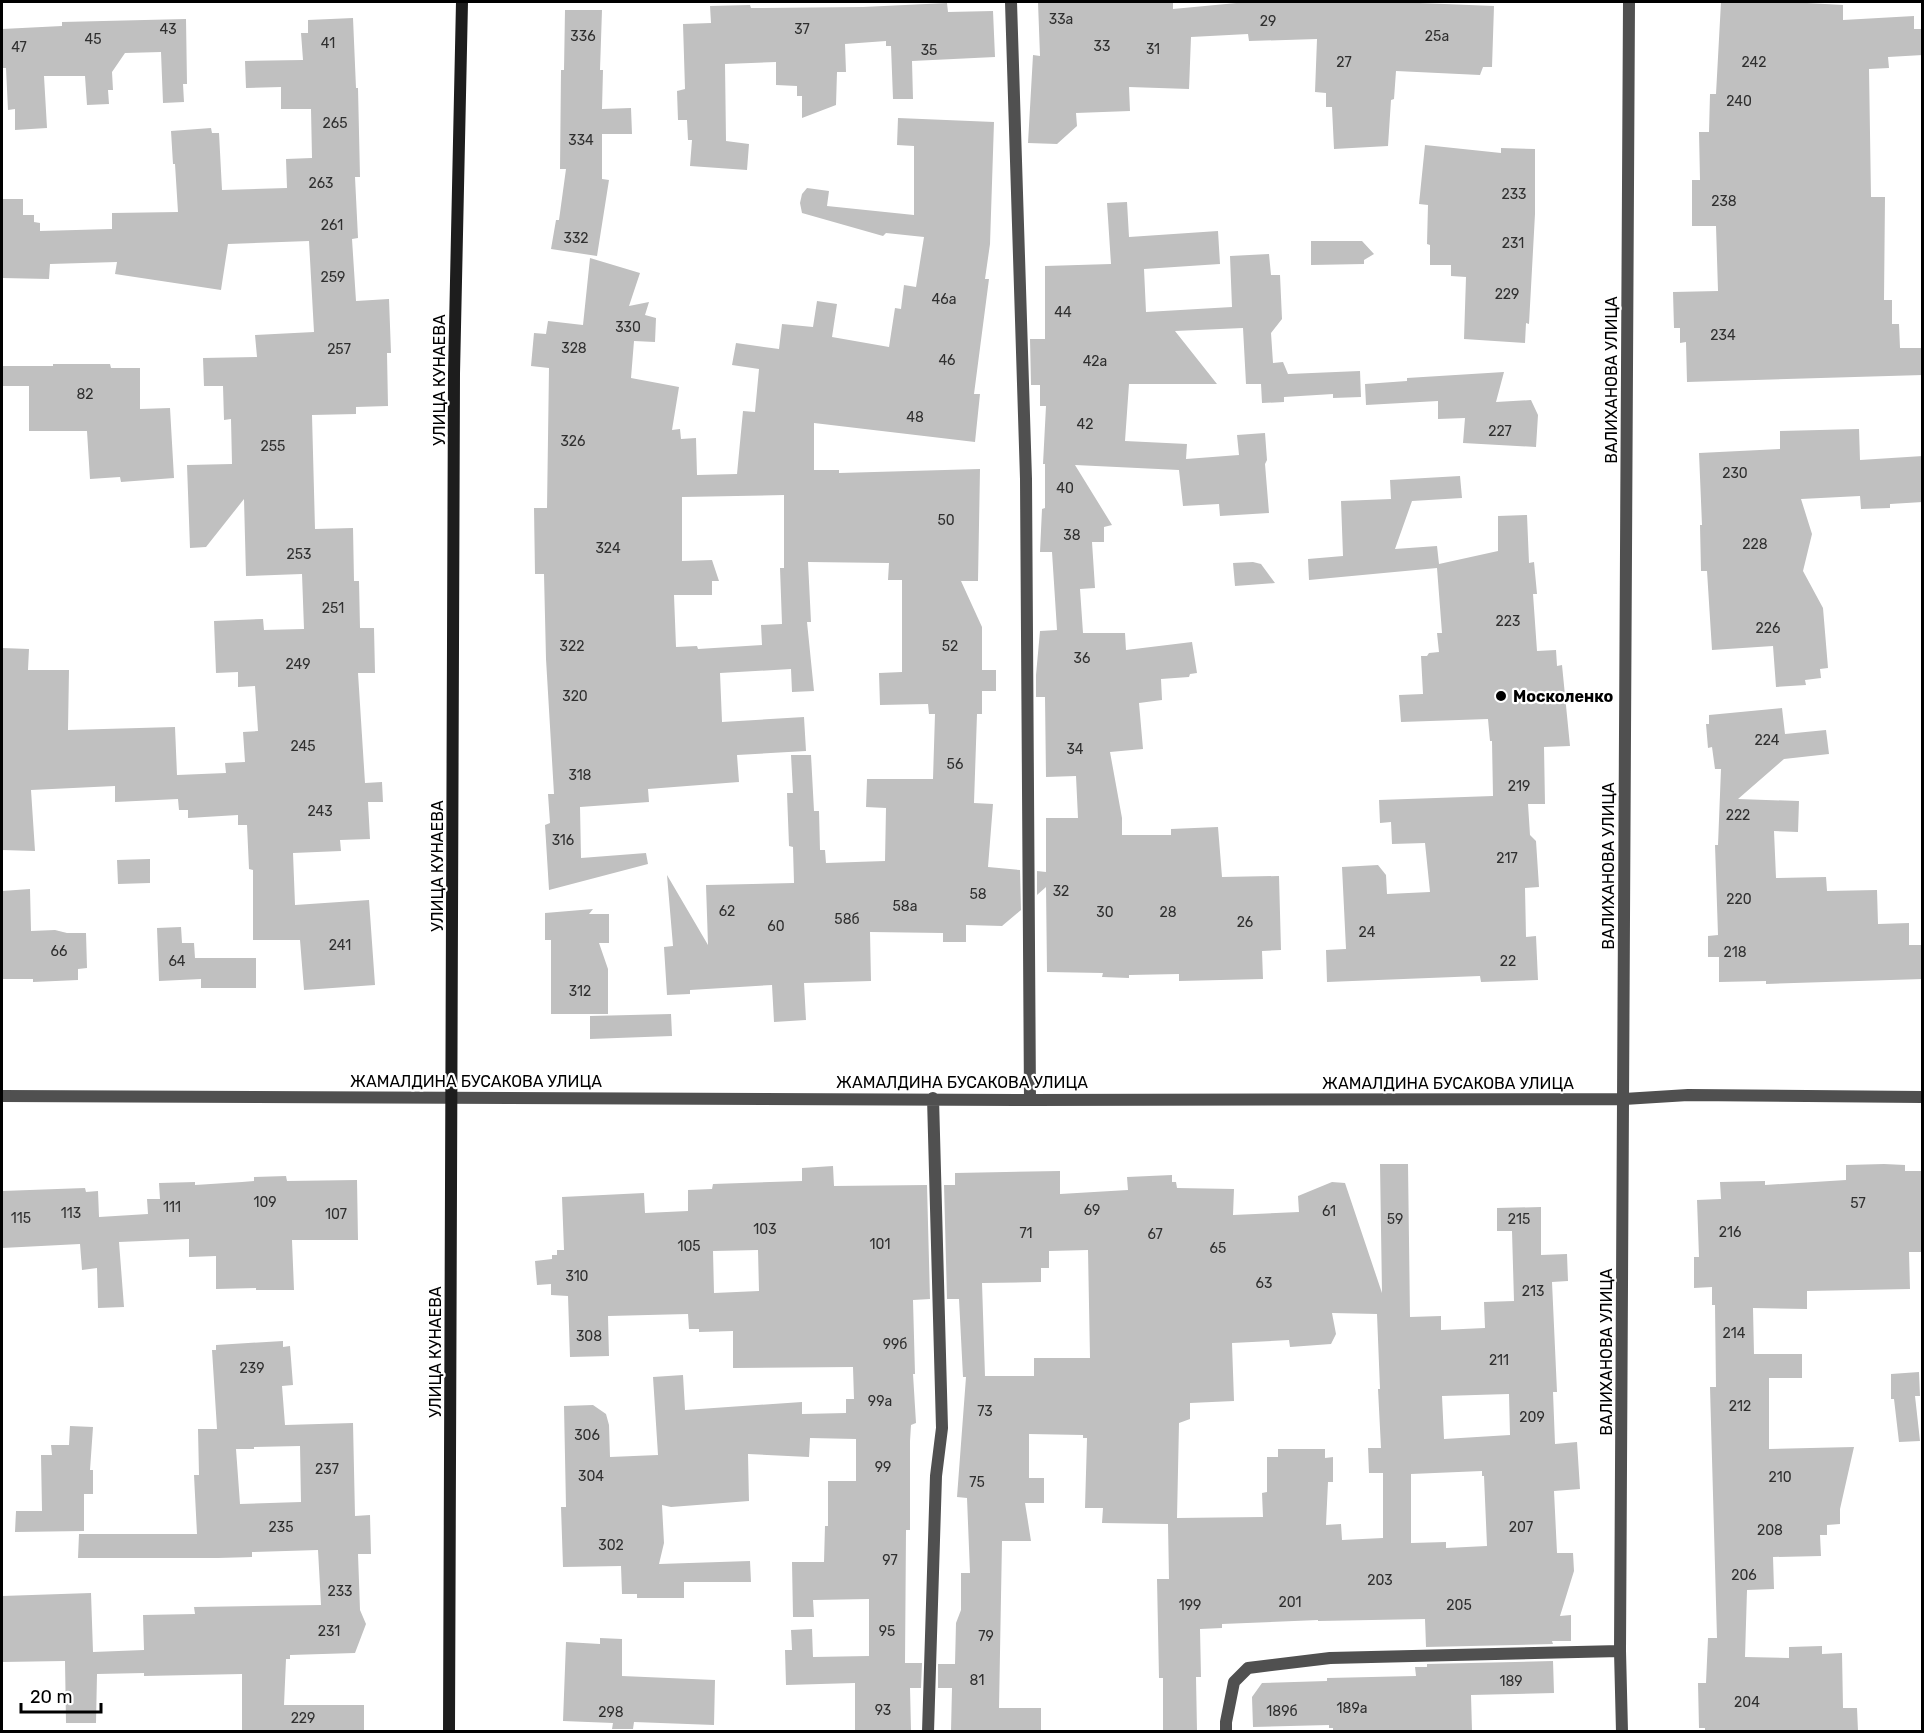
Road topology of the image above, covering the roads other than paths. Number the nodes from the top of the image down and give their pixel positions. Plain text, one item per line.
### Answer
1 (462, 2) edge
2 (1011, 2) edge
3 (1629, 2) edge
4 (2, 1096) edge
5 (453, 1097) junction
6 (1923, 1097) edge
7 (933, 1098) junction
8 (1624, 1099) junction
9 (1030, 1100) junction
10 (1620, 1651) junction
11 (449, 1731) edge
12 (928, 1731) edge
13 (1226, 1731) edge
14 (1622, 1731) edge

1 - 5 main road, УЛИЦА КУНАЕВА
2 - 9 street
3 - 8 street, ВАЛИХАНОВА УЛИЦА
4 - 5 street, ЖАМАЛДИНА БУСАКОВА УЛИЦА
5 - 7 street, ЖАМАЛДИНА БУСАКОВА УЛИЦА
5 - 11 main road, УЛИЦА КУНАЕВА
6 - 8 street, ЖАМАЛДИНА БУСАКОВА УЛИЦА
7 - 9 street, ЖАМАЛДИНА БУСАКОВА УЛИЦА
7 - 12 street
8 - 9 street, ЖАМАЛДИНА БУСАКОВА УЛИЦА
8 - 10 street, ВАЛИХАНОВА УЛИЦА
10 - 13 street
10 - 14 street, ВАЛИХАНОВА УЛИЦА

